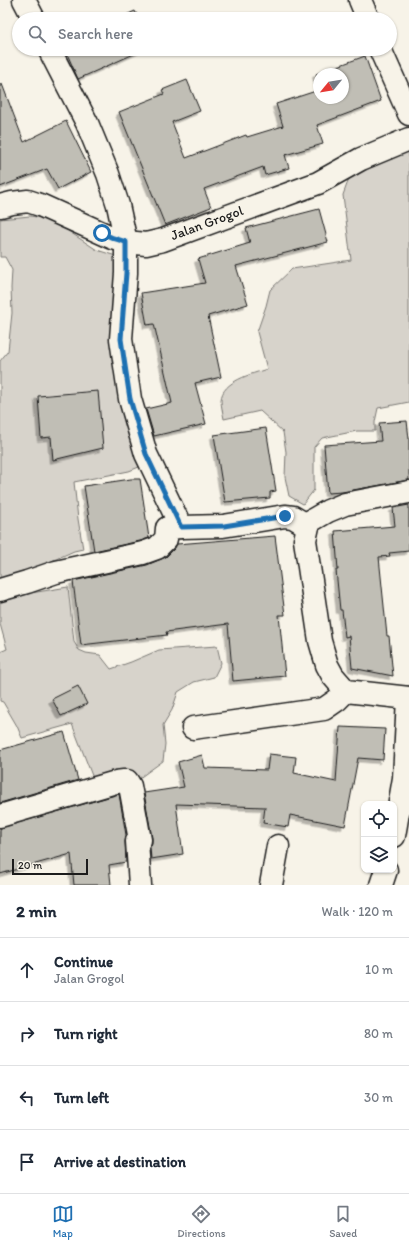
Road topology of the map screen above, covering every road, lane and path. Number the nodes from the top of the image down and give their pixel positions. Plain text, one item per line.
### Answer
1 (24, 0) edge
2 (360, 0) edge
3 (30, 12) edge
4 (365, 12) edge
5 (53, 56) edge
6 (383, 56) edge
7 (409, 114) edge
8 (409, 139) edge
9 (0, 206) edge
10 (126, 242) junction
11 (409, 492) edge
12 (309, 522) junction
13 (181, 527) junction
14 (0, 590) edge
15 (346, 691) junction
16 (409, 698) edge
17 (192, 728) dead end
18 (0, 816) edge
19 (397, 819) edge
20 (278, 846) dead end
21 (385, 873) edge
22 (140, 885) edge
23 (271, 885) edge
24 (381, 885) edge

1 - 3 street
2 - 4 street
5 - 10 street
6 - 7 street
8 - 10 street, Jalan Grogol
9 - 10 street, Jalan Grogol
10 - 13 street
11 - 12 street
12 - 13 street
12 - 15 street
13 - 14 street
15 - 16 street
15 - 17 street
16 - 19 street
18 - 22 street
20 - 23 street
21 - 24 street

